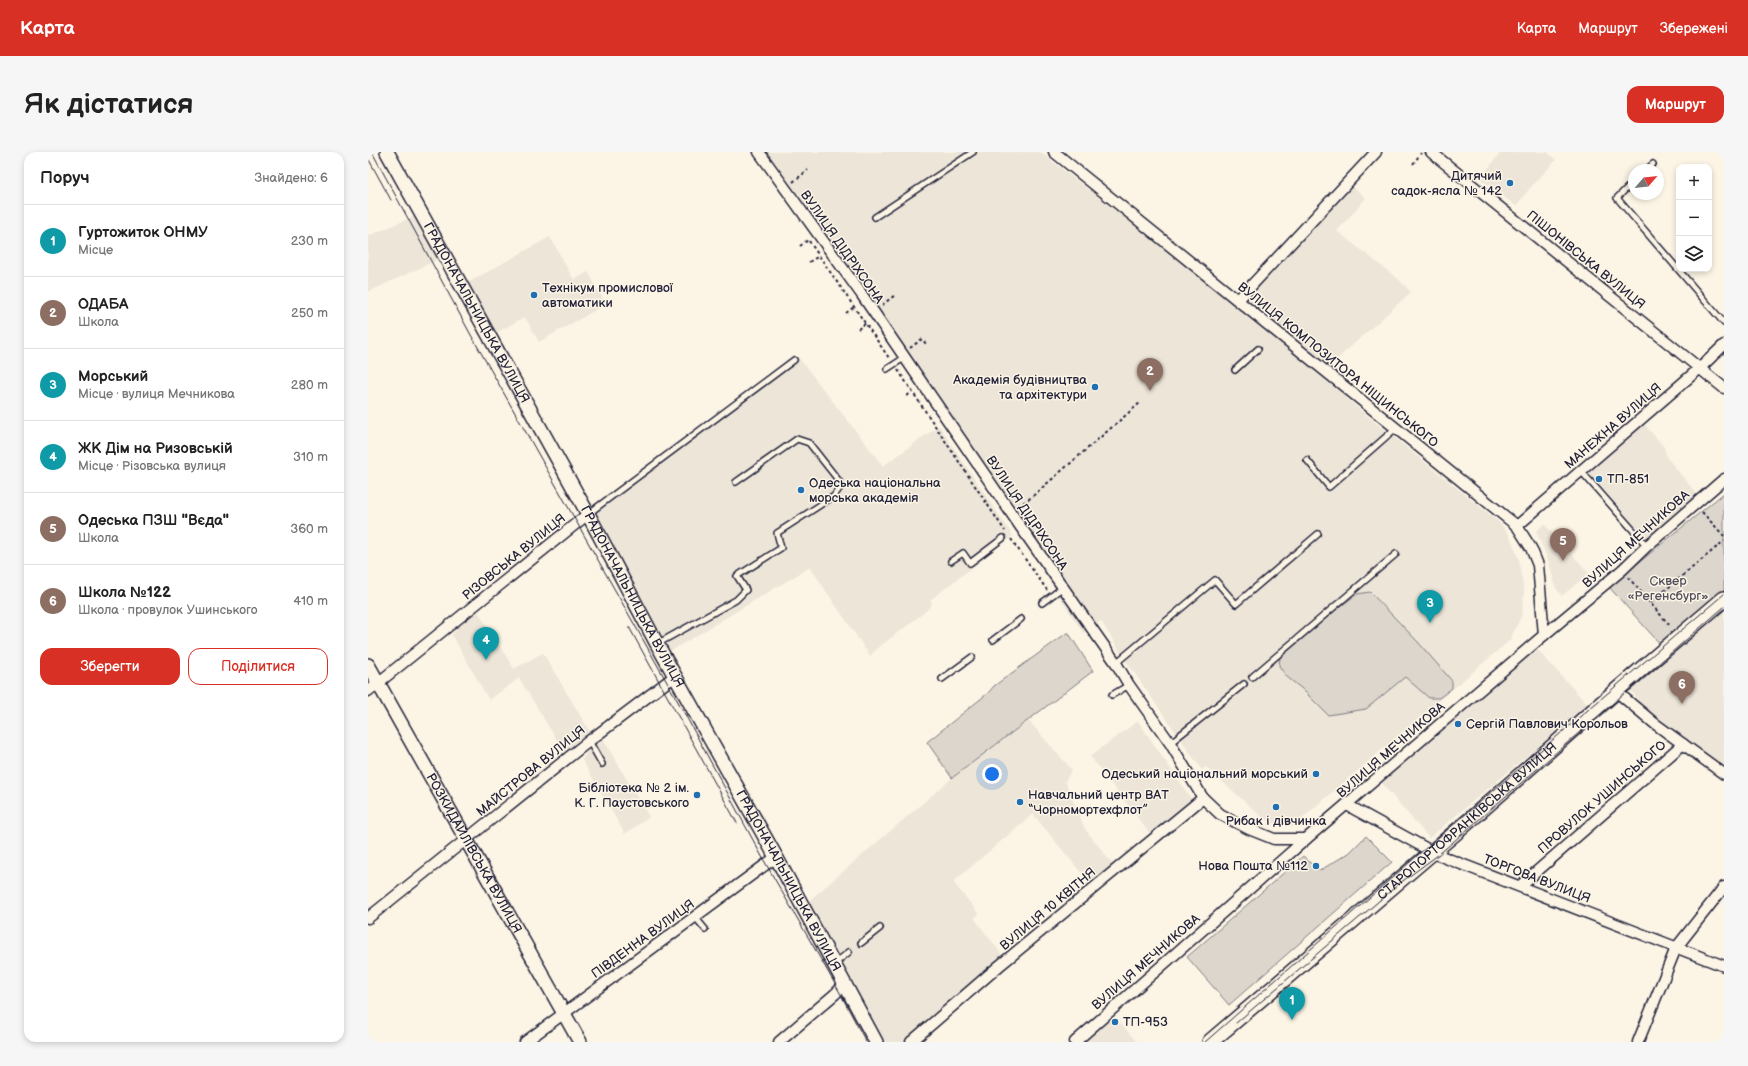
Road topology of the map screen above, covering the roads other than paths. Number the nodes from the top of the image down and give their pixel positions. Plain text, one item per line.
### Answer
1 (387, 152) edge
2 (759, 152) edge
3 (973, 152) edge
4 (1054, 152) edge
5 (1376, 152) edge
6 (1431, 152) edge
7 (1628, 188) edge
8 (875, 217) dead end
9 (1238, 300) junction
10 (1724, 323) edge
11 (1724, 345) edge
12 (1258, 349) dead end
13 (905, 354) junction
14 (794, 360) dead end
15 (1700, 368) junction
16 (887, 369) dead end
17 (1235, 370) dead end
18 (1724, 388) edge
19 (1396, 428) junction
20 (1307, 460) dead end
21 (1581, 471) junction
22 (1724, 479) edge
23 (736, 482) dead end
24 (588, 514) junction
25 (1517, 526) junction
26 (1318, 534) dead end
27 (1003, 538) dead end
28 (1647, 546) junction
29 (1396, 554) dead end
30 (951, 561) dead end
31 (1062, 588) junction
32 (1724, 600) edge
33 (1042, 603) dead end
34 (1021, 619) dead end
35 (1544, 635) junction
36 (992, 640) dead end
37 (657, 644) junction
38 (972, 657) dead end
39 (1116, 663) junction
40 (368, 665) edge
41 (675, 676) junction
42 (1252, 677) dead end
43 (942, 679) dead end
44 (1244, 684) dead end
45 (1129, 686) junction
46 (373, 687) edge
47 (1616, 691) junction
48 (1112, 695) dead end
49 (589, 741) junction
50 (1170, 743) junction
51 (1683, 744) junction
52 (602, 764) dead end
53 (1724, 774) edge
54 (1203, 798) junction
55 (1347, 805) junction
56 (1306, 839) junction
57 (466, 840) junction
58 (1432, 852) junction
59 (776, 857) junction
60 (1520, 886) junction
61 (1724, 887) edge
62 (695, 917) junction
63 (368, 918) edge
64 (880, 928) dead end
65 (705, 929) dead end
66 (861, 943) dead end
67 (1676, 948) junction
68 (849, 952) dead end
69 (834, 965) junction
70 (1724, 966) edge
71 (845, 984) junction
72 (564, 1013) junction
73 (525, 1042) edge
74 (580, 1042) edge
75 (779, 1042) edge
76 (876, 1042) edge
77 (910, 1042) edge
78 (1075, 1042) edge
79 (1210, 1042) edge
80 (1638, 1042) edge

1 - 24 street, ГРАДОНАЧАЛЬНИЦЬКА ВУЛИЦЯ
2 - 13 street, ВУЛИЦЯ ДІДРІХСОНА
3 - 8 lane
4 - 9 street, ВУЛИЦЯ КОМПОЗИТОРА НІЩИНСЬКОГО
5 - 9 street
6 - 15 street, ПІШОНІВСЬКА ВУЛИЦЯ
7 - 10 lane
9 - 19 street, ВУЛИЦЯ КОМПОЗИТОРА НІЩИНСЬКОГО
11 - 15 street, МАНЕЖНА ВУЛИЦЯ
12 - 17 lane
13 - 16 lane
13 - 31 street, ВУЛИЦЯ ДІДРІХСОНА
14 - 24 lane, РІЗОВСЬКА ВУЛИЦЯ
15 - 18 street, ПІШОНІВСЬКА ВУЛИЦЯ
15 - 21 street, МАНЕЖНА ВУЛИЦЯ
19 - 20 lane
19 - 25 street, ВУЛИЦЯ КОМПОЗИТОРА НІЩИНСЬКОГО
21 - 25 street, МАНЕЖНА ВУЛИЦЯ
21 - 28 lane
22 - 28 street, ВУЛИЦЯ МЕЧНИКОВА
23 - 37 lane
24 - 37 street, ГРАДОНАЧАЛЬНИЦЬКА ВУЛИЦЯ
24 - 46 street, РІЗОВСЬКА ВУЛИЦЯ
25 - 35 street, ВУЛИЦЯ КОМПОЗИТОРА НІЩИНСЬКОГО
26 - 39 lane
27 - 30 lane
28 - 35 street, ВУЛИЦЯ МЕЧНИКОВА
29 - 42 lane
31 - 33 lane
31 - 39 street, ВУЛИЦЯ ДІДРІХСОНА
32 - 47 main road, СТАРОПОРТОФРАНКІВСЬКА ВУЛИЦЯ
34 - 36 lane
35 - 55 street, ВУЛИЦЯ МЕЧНИКОВА
37 - 41 street, ГРАДОНАЧАЛЬНИЦЬКА ВУЛИЦЯ
38 - 43 lane
39 - 45 street, ВУЛИЦЯ ДІДРІХСОНА
40 - 46 street, РОЗКИДАЙЛІВСЬКА ВУЛИЦЯ
41 - 49 street, МАЙСТРОВА ВУЛИЦЯ
41 - 59 street, ГРАДОНАЧАЛЬНИЦЬКА ВУЛИЦЯ
44 - 50 lane
45 - 48 lane
45 - 50 street, ВУЛИЦЯ ДІДРІХСОНА
46 - 57 street, РОЗКИДАЙЛІВСЬКА ВУЛИЦЯ
47 - 51 street
47 - 58 main road, СТАРОПОРТОФРАНКІВСЬКА ВУЛИЦЯ
49 - 52 lane
49 - 57 street, МАЙСТРОВА ВУЛИЦЯ
50 - 54 street, ВУЛИЦЯ ДІДРІХСОНА
51 - 53 street
51 - 60 street, ПРОВУЛОК УШИНСЬКОГО
54 - 56 street, ВУЛИЦЯ ДІДРІХСОНА
54 - 77 street, ВУЛИЦЯ 10 КВІТНЯ
55 - 56 street, ВУЛИЦЯ МЕЧНИКОВА
55 - 58 street, ТОРГОВА ВУЛИЦЯ
56 - 78 street, ВУЛИЦЯ МЕЧНИКОВА
57 - 63 street, МАЙСТРОВА ВУЛИЦЯ
57 - 72 street, РОЗКИДАЙЛІВСЬКА ВУЛИЦЯ
58 - 60 street, ТОРГОВА ВУЛИЦЯ
58 - 79 main road, СТАРОПОРТОФРАНКІВСЬКА ВУЛИЦЯ
59 - 62 street, ПІВДЕННА ВУЛИЦЯ
59 - 69 street, ГРАДОНАЧАЛЬНИЦЬКА ВУЛИЦЯ
60 - 67 street, ТОРГОВА ВУЛИЦЯ
61 - 67 street
62 - 65 lane
62 - 72 street, ПІВДЕННА ВУЛИЦЯ
64 - 66 lane
67 - 70 street, ТОРГОВА ВУЛИЦЯ
67 - 80 street
68 - 69 lane
69 - 71 street, ГРАДОНАЧАЛЬНИЦЬКА ВУЛИЦЯ
71 - 75 street
71 - 76 street, ГРАДОНАЧАЛЬНИЦЬКА ВУЛИЦЯ
72 - 73 street, ПІВДЕННА ВУЛИЦЯ
72 - 74 street, РОЗКИДАЙЛІВСЬКА ВУЛИЦЯ

